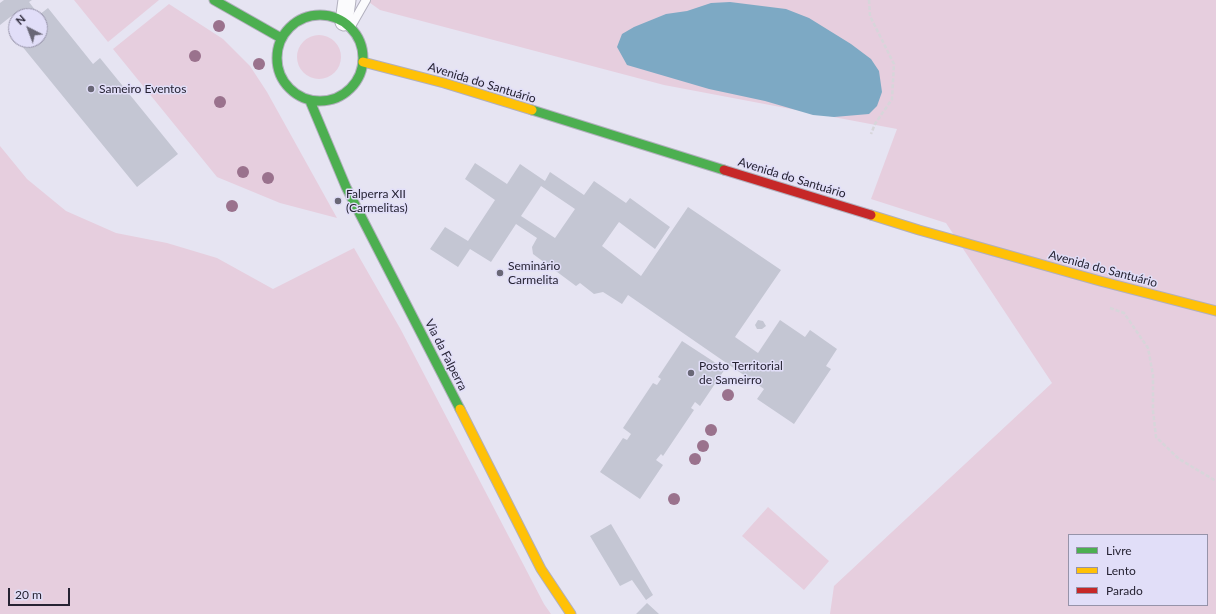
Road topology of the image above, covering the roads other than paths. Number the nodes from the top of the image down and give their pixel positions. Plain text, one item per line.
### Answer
1 (214, 0) edge
2 (347, 0) edge
3 (366, 0) edge
4 (347, 25) junction
5 (281, 38) junction
6 (363, 62) junction
7 (310, 101) junction
8 (1216, 311) edge
9 (571, 614) edge

1 - 5 main road
2 - 4 street
3 - 4 lane
4 - 5 main road
4 - 6 main road
5 - 7 main road
6 - 7 main road
6 - 8 main road, Avenida do Santuário
7 - 9 main road, Via da Falperra

